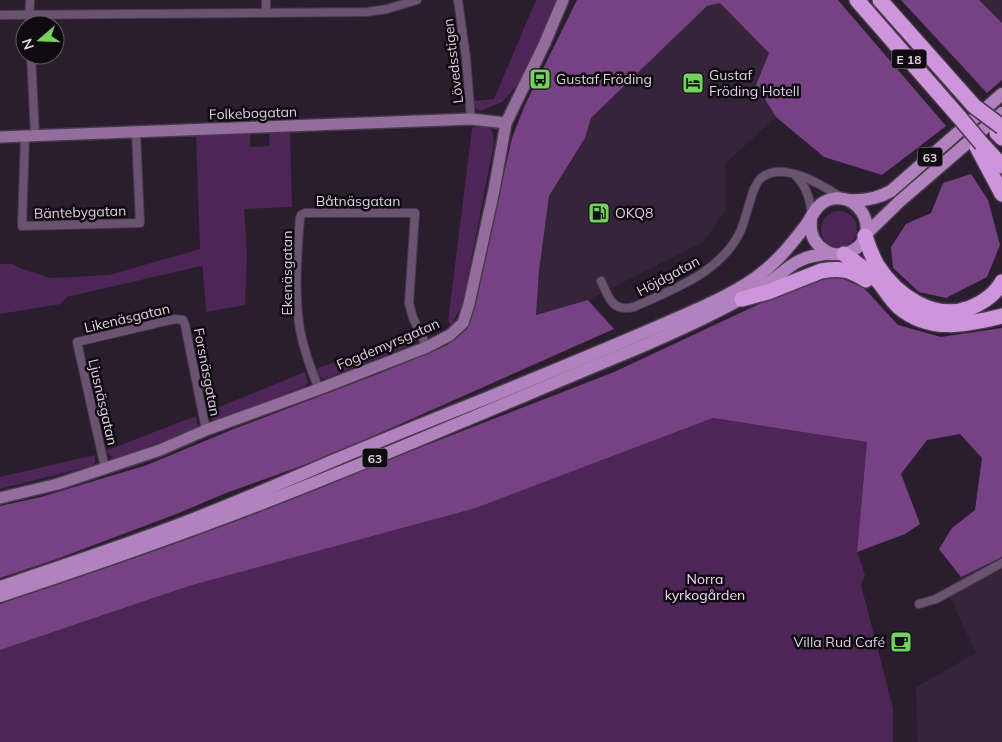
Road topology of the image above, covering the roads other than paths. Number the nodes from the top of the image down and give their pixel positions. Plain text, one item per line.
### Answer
1 (30, 0) edge
2 (266, 0) edge
3 (417, 0) edge
4 (458, 0) edge
5 (563, 0) edge
6 (857, 0) edge
7 (880, 0) edge
8 (266, 13) junction
9 (29, 14) junction
10 (0, 15) edge
11 (31, 65) edge
12 (1002, 94) edge
13 (1002, 113) edge
14 (471, 119) junction
15 (506, 123) junction
16 (136, 133) junction
17 (1000, 133) edge
18 (30, 136) junction
19 (0, 137) edge
20 (980, 146) junction
21 (1002, 166) edge
22 (795, 174) junction
23 (1002, 194) edge
24 (846, 199) junction
25 (301, 215) joint
26 (812, 217) junction
27 (865, 235) junction
28 (838, 254) junction
29 (601, 281) dead end
30 (1002, 282) edge
31 (742, 299) junction
32 (893, 301) junction
33 (1002, 316) edge
34 (183, 320) joint
35 (76, 342) joint
36 (427, 346) junction
37 (319, 389) junction
38 (206, 430) junction
39 (105, 468) junction
40 (0, 498) edge
41 (1002, 563) edge
42 (0, 588) edge
43 (0, 596) edge
44 (920, 604) dead end

1 - 9 street
2 - 8 street
3 - 8 street
4 - 14 street, Lövedsstigen
5 - 15 street, Fogdemyrsgatan
6 - 20 highway, E 18, bridge
7 - 17 highway, E 18, bridge
8 - 9 street
9 - 10 street
11 - 18 street
12 - 24 main road, 63
13 - 27 main road, 63
14 - 15 street, Folkebogatan
14 - 16 street, Folkebogatan
15 - 36 street, Fogdemyrsgatan
16 - 18 street, Folkebogatan
16 - 18 street, Bäntebygatan
18 - 19 street, Folkebogatan
20 - 21 highway, E 18
20 - 23 highway
22 - 24 street, Höjdgatan
22 - 26 street
22 - 29 street, Höjdgatan
24 - 26 main road, 63
24 - 27 main road
25 - 36 street, Båtnäsgatan
25 - 37 street, Ekenäsgatan
26 - 28 main road
26 - 42 main road, 63
27 - 28 main road, 63
27 - 30 highway
28 - 31 main road, 63
28 - 32 highway
31 - 32 highway
31 - 43 main road, 63
32 - 33 highway
34 - 35 street, Likenäsgatan
34 - 38 street, Forsnäsgatan
35 - 39 street, Ljusnäsgatan
36 - 37 street, Fogdemyrsgatan
37 - 38 street, Fogdemyrsgatan
38 - 39 street, Fogdemyrsgatan
39 - 40 street, Fogdemyrsgatan
41 - 44 street

